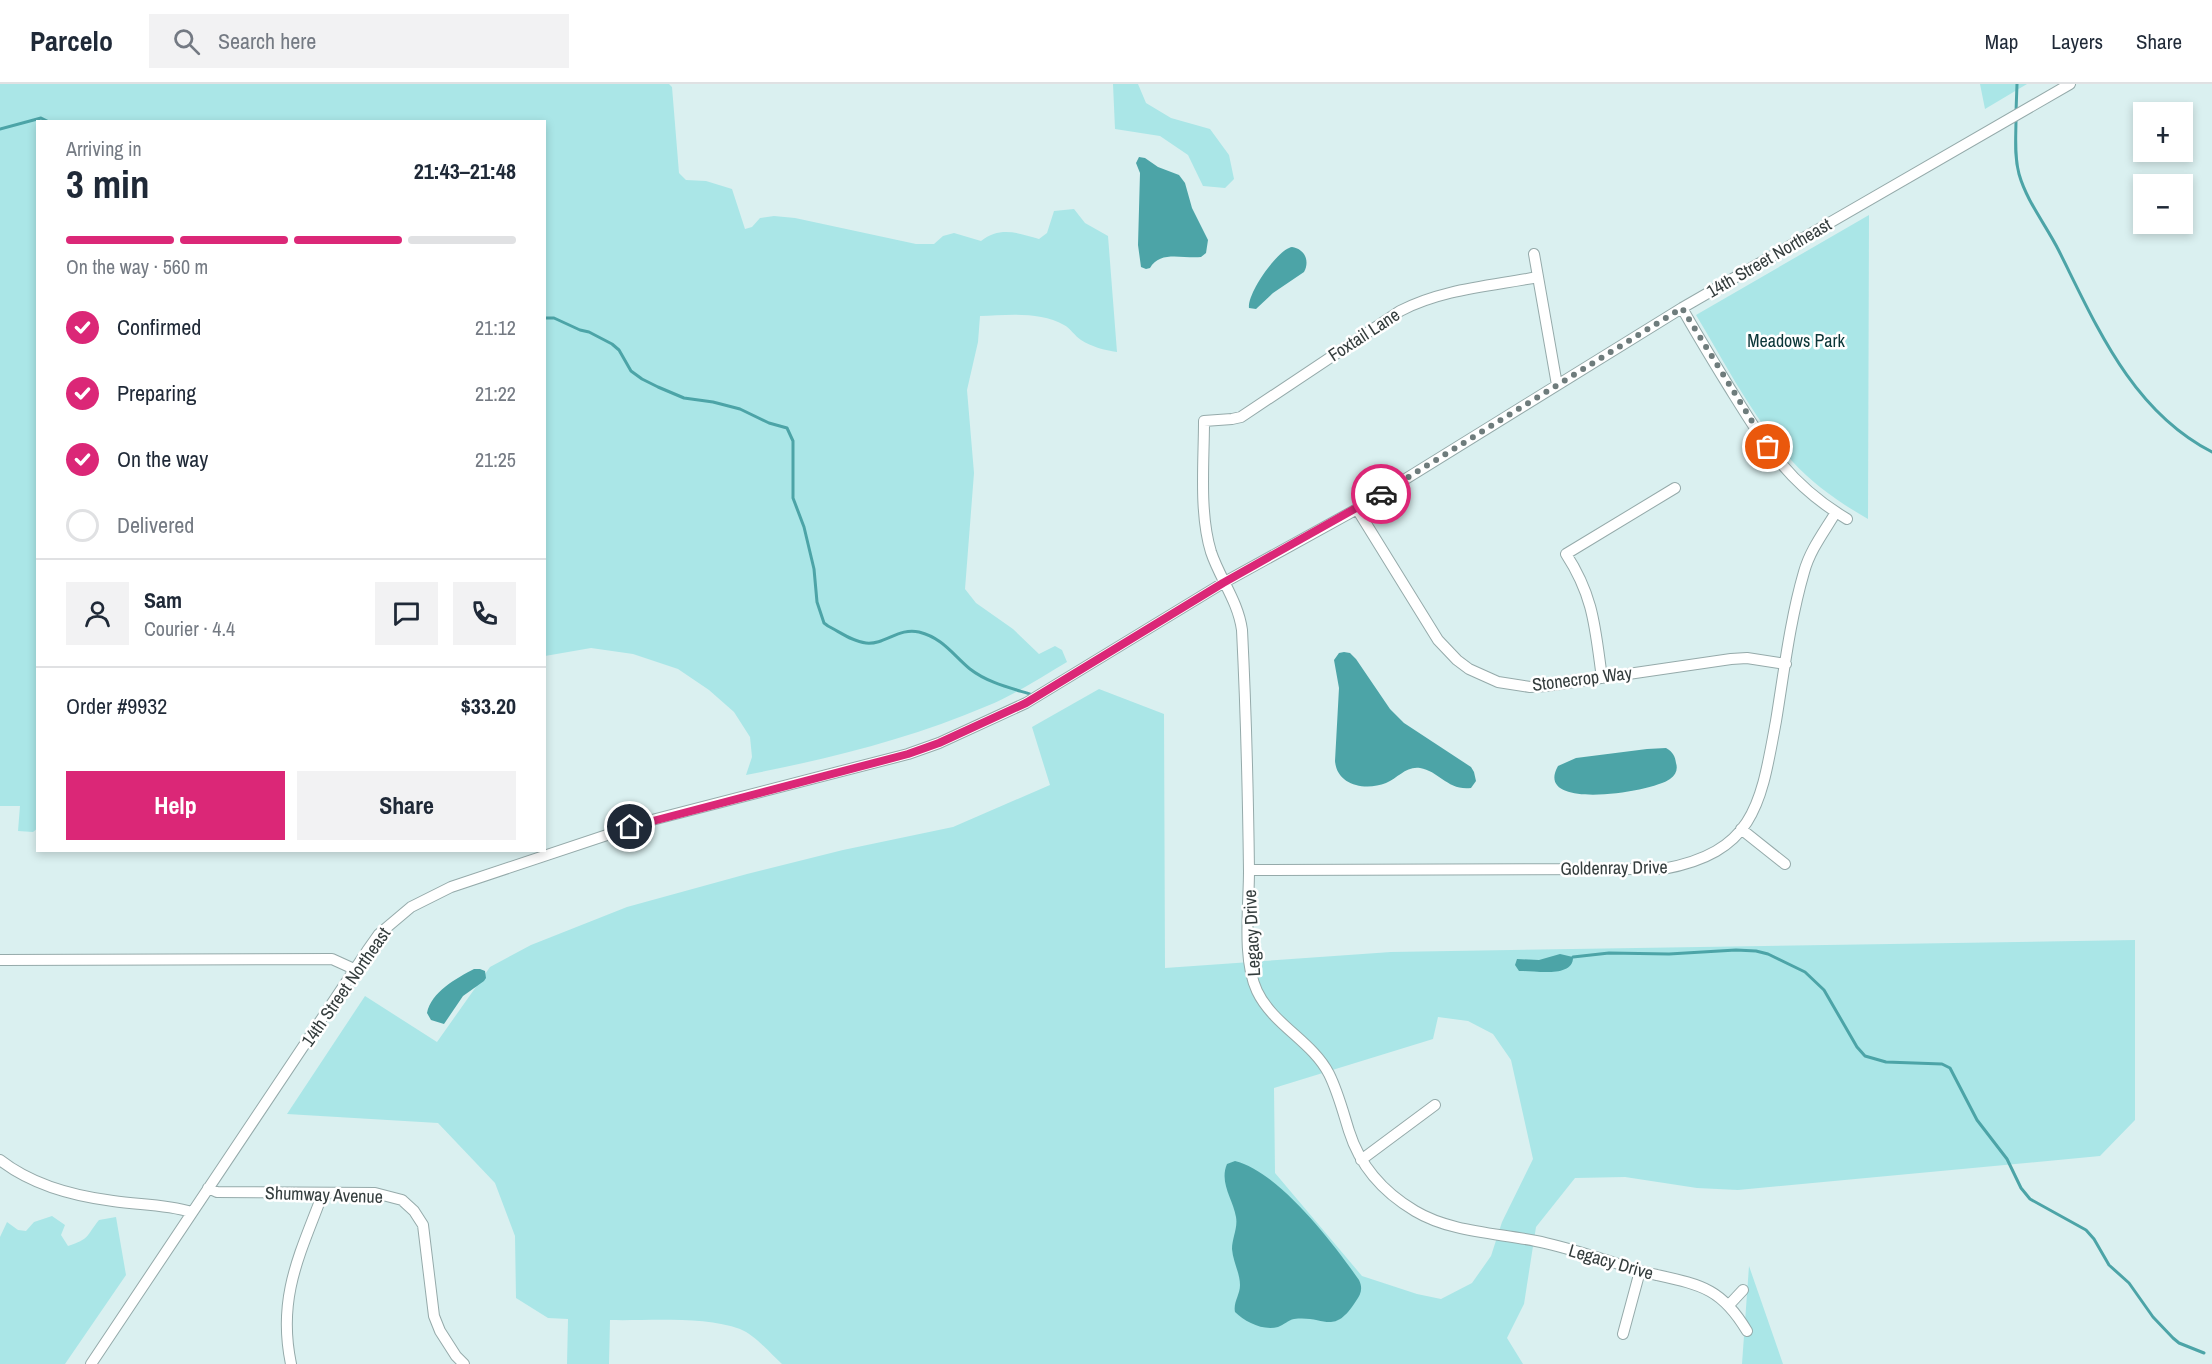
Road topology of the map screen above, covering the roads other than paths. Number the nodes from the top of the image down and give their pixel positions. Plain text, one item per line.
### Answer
1 (2070, 84) edge
2 (1534, 254) dead end
3 (1538, 277) junction
4 (1682, 308) junction
5 (1557, 385) junction
6 (1204, 421) joint
7 (1675, 488) dead end
8 (1357, 509) junction
9 (1836, 512) junction
10 (1847, 519) dead end
11 (1223, 583) junction
12 (1786, 664) junction
13 (1602, 678) junction
14 (1742, 829) junction
15 (1785, 864) dead end
16 (1249, 870) junction
17 (0, 960) edge
18 (354, 969) junction
19 (1435, 1105) dead end
20 (0, 1160) edge
21 (1362, 1160) junction
22 (208, 1188) junction
23 (323, 1193) junction
24 (192, 1212) junction
25 (1640, 1271) junction
26 (1743, 1290) dead end
27 (1729, 1305) junction
28 (1747, 1331) dead end
29 (1623, 1334) dead end
30 (91, 1364) edge
31 (291, 1364) edge
32 (464, 1364) edge

1 - 4 street, 14th Street Northeast
2 - 3 street
3 - 5 street
3 - 6 street, Foxtail Lane
4 - 5 street, 14th Street Northeast
4 - 9 street
5 - 8 street, 14th Street Northeast
6 - 11 street, Legacy Drive
7 - 13 street
8 - 11 street, 14th Street Northeast
8 - 13 street, Stonecrop Way
9 - 10 street
9 - 12 street, Goldenray Drive
11 - 16 street, Legacy Drive
11 - 18 street, 14th Street Northeast
12 - 13 street, Stonecrop Way
12 - 14 street, Goldenray Drive
14 - 15 street
14 - 16 street, Goldenray Drive
16 - 21 street, Legacy Drive
17 - 18 street
18 - 22 street, 14th Street Northeast
19 - 21 street
20 - 24 street
21 - 25 street, Legacy Drive
22 - 23 street, Shumway Avenue
22 - 24 street, 14th Street Northeast
23 - 31 street
23 - 32 street, Shumway Avenue
24 - 30 street, 14th Street Northeast
25 - 27 street, Legacy Drive
25 - 29 street
26 - 27 street
27 - 28 street, Legacy Drive

